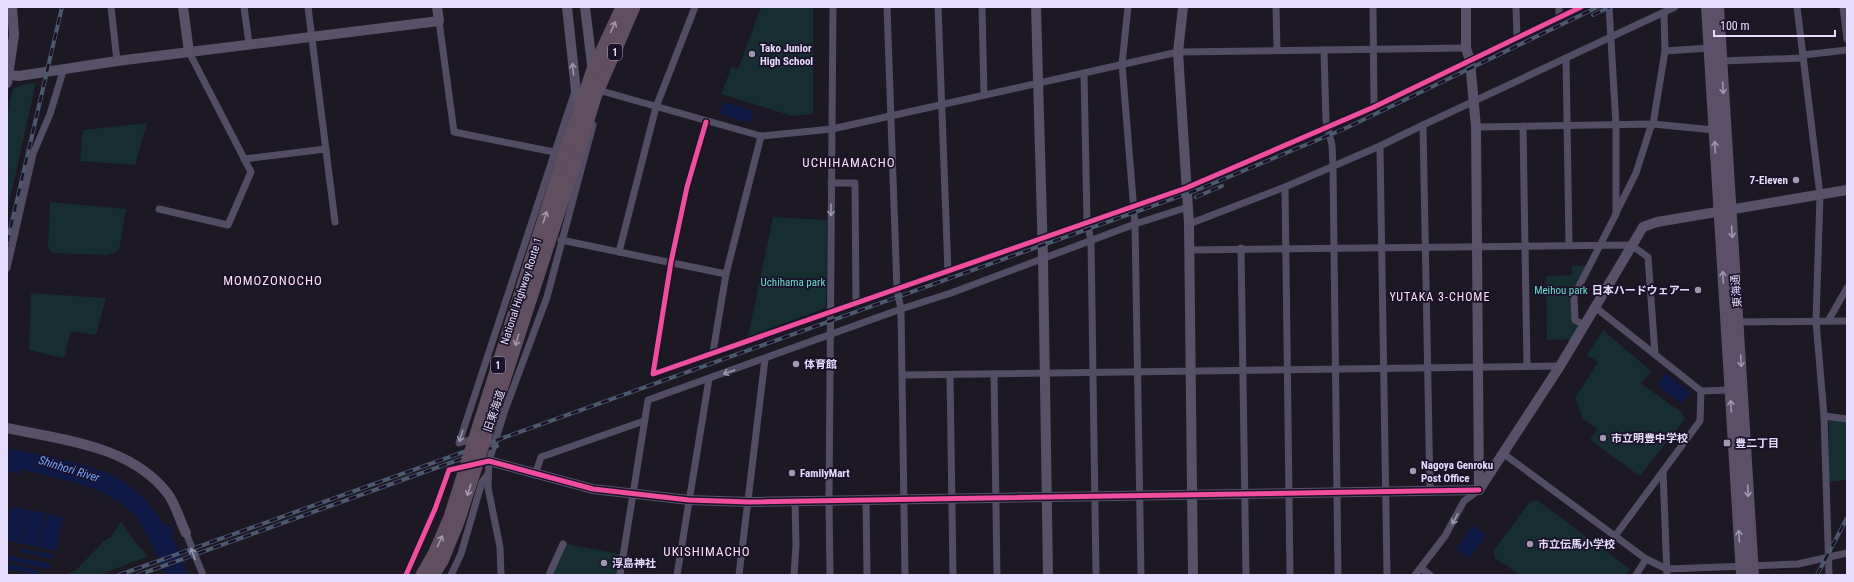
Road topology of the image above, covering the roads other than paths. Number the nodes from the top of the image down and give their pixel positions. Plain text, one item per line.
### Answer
1 (12, 7) edge
2 (111, 7) edge
3 (183, 7) edge
4 (244, 7) edge
5 (308, 7) edge
6 (437, 7) edge
7 (567, 7) edge
8 (585, 7) edge
9 (622, 7) edge
10 (634, 7) edge
11 (695, 7) edge
12 (833, 7) edge
13 (887, 7) edge
14 (938, 7) edge
15 (982, 7) edge
16 (1036, 7) edge
17 (1128, 7) edge
18 (1183, 7) edge
19 (1276, 7) edge
20 (1373, 7) edge
21 (1466, 7) edge
22 (1516, 7) edge
23 (1559, 7) edge
24 (1581, 7) edge
25 (1609, 7) edge
26 (1675, 7) edge
27 (1707, 7) edge
28 (1718, 7) edge
29 (1797, 7) edge
30 (1843, 7) edge
31 (1664, 13) junction
32 (1559, 17) junction
33 (439, 22) junction
34 (312, 37) junction
35 (1517, 38) junction
36 (1612, 38) junction
37 (1847, 39) edge
38 (249, 44) junction
39 (1466, 48) junction
40 (1710, 48) junction
41 (1374, 49) junction
42 (1277, 50) junction
43 (1324, 50) junction
44 (1665, 50) junction
45 (1847, 50) edge
46 (189, 52) junction
47 (1178, 52) junction
48 (1803, 57) junction
49 (1566, 58) junction
50 (1470, 60) junction
51 (117, 61) junction
52 (1722, 61) junction
53 (1122, 64) junction
54 (64, 68) junction
55 (592, 72) junction
56 (1084, 73) junction
57 (8, 79) edge
58 (1037, 83) junction
59 (576, 91) junction
60 (597, 94) junction
61 (984, 96) junction
62 (1474, 102) junction
63 (942, 105) junction
64 (656, 107) junction
65 (1374, 107) junction
66 (579, 108) junction
67 (891, 116) junction
68 (706, 122) junction
69 (1653, 124) junction
70 (1423, 125) junction
71 (1616, 125) junction
72 (1523, 126) junction
73 (1568, 126) junction
74 (1476, 127) junction
75 (1327, 128) junction
76 (832, 129) junction
77 (1714, 130) junction
78 (761, 136) junction
79 (1380, 146) junction
80 (326, 149) junction
81 (566, 154) junction
82 (244, 159) junction
83 (1333, 167) junction
84 (831, 183) junction
85 (1285, 187) junction
86 (1186, 188) junction
87 (1847, 190) edge
88 (1820, 195) junction
89 (1188, 207) junction
90 (1132, 208) junction
91 (158, 209) dead end
92 (1725, 211) junction
93 (1616, 214) junction
94 (335, 222) dead end
95 (1087, 222) junction
96 (1135, 224) junction
97 (1188, 224) junction
98 (1042, 238) junction
99 (561, 240) junction
100 (1091, 241) junction
101 (1602, 244) junction
102 (1569, 245) junction
103 (1631, 245) junction
104 (1477, 246) junction
105 (1525, 246) junction
106 (1334, 247) junction
107 (1241, 248) junction
108 (1285, 248) junction
109 (1382, 248) junction
110 (1426, 248) junction
111 (1189, 250) junction
112 (619, 252) junction
113 (1043, 258) junction
114 (671, 262) junction
115 (7, 268) edge
116 (948, 272) junction
117 (726, 274) junction
118 (1847, 288) edge
119 (897, 290) junction
120 (856, 304) junction
121 (1595, 307) junction
122 (901, 308) junction
123 (831, 312) junction
124 (1816, 321) junction
125 (1828, 321) junction
126 (1847, 321) edge
127 (1738, 322) junction
128 (1584, 325) junction
129 (830, 334) junction
130 (713, 352) junction
131 (1655, 354) junction
132 (765, 359) junction
133 (1527, 366) junction
134 (1560, 366) junction
135 (1479, 367) junction
136 (1384, 368) junction
137 (1428, 368) junction
138 (1336, 369) junction
139 (1243, 370) junction
140 (1287, 370) junction
141 (1191, 371) junction
142 (1137, 372) junction
143 (1045, 373) junction
144 (1093, 373) junction
145 (994, 374) junction
146 (903, 375) junction
147 (950, 375) junction
148 (709, 379) junction
149 (1730, 390) junction
150 (1701, 391) junction
151 (472, 399) junction
152 (505, 410) junction
153 (1824, 416) junction
154 (1847, 419) edge
155 (644, 421) junction
156 (7, 428) edge
157 (498, 432) junction
158 (1504, 454) junction
159 (489, 461) junction
160 (1663, 471) junction
161 (488, 474) junction
162 (535, 475) junction
163 (1479, 490) junction
164 (1430, 491) junction
165 (1337, 492) junction
166 (1385, 492) junction
167 (1288, 493) junction
168 (1244, 494) junction
169 (633, 495) junction
170 (1192, 495) junction
171 (1095, 496) junction
172 (1138, 496) junction
173 (1047, 497) junction
174 (952, 498) junction
175 (996, 498) junction
176 (904, 499) junction
177 (689, 500) junction
178 (829, 500) junction
179 (866, 500) junction
180 (795, 501) junction
181 (749, 502) junction
182 (186, 533) joint
183 (1615, 536) junction
184 (563, 544) dead end
185 (1847, 553) edge
186 (1828, 558) junction
187 (1646, 559) junction
188 (1421, 568) junction
189 (1747, 570) edge
190 (1667, 572) edge
191 (203, 575) edge
192 (406, 575) edge
193 (422, 575) edge
194 (433, 575) edge
195 (451, 575) edge
196 (502, 575) edge
197 (549, 575) edge
198 (620, 575) edge
199 (677, 575) edge
200 (739, 575) edge
201 (794, 575) edge
202 (830, 575) edge
203 (867, 575) edge
204 (905, 575) edge
205 (953, 575) edge
206 (997, 575) edge
207 (1048, 575) edge
208 (1096, 575) edge
209 (1141, 575) edge
210 (1193, 575) edge
211 (1246, 575) edge
212 (1290, 575) edge
213 (1338, 575) edge
214 (1386, 575) edge
215 (1415, 575) edge
216 (1430, 575) edge
217 (1636, 575) edge
218 (1829, 575) edge

1 - 57 street
2 - 51 street
3 - 46 street
4 - 38 street
5 - 34 street
6 - 33 street
59 -> 7 street
8 - 55 street
55 -> 9 highway, National Highway Route 1 / 1
10 - 60 highway, National Highway Route 1 / 1
11 - 64 street
12 - 76 street
13 - 67 street
14 - 63 street
15 - 61 street
16 - 58 street
17 - 53 street
18 - 47 street
19 - 42 street
20 - 41 street
21 - 39 street
22 - 35 street
23 - 32 street
24 - 32 street
25 - 36 street
26 - 31 street
27 - 40 main road, 東海通
28 - 52 main road, 東海通
29 - 48 street
30 - 37 street
31 - 36 street
31 - 44 street
32 - 35 street
33 - 34 street
33 - 81 street
34 - 38 street
34 - 80 street
35 - 50 street
36 - 49 street
36 - 71 street
38 - 46 street
39 - 41 street
39 - 50 street
40 - 44 street
40 - 77 main road, 東海通
41 - 43 street
41 - 65 street
42 - 43 street
42 - 47 street
43 - 75 street
44 - 69 street
45 - 48 street
46 - 51 street
46 - 82 street
47 - 53 street
47 - 86 street
48 - 52 street
48 - 88 street
49 - 62 street
49 - 73 street
50 - 62 street
50 - 65 street
51 - 54 street
52 -> 92 main road, 東海通
53 - 56 street
53 - 90 street
54 - 57 street
54 - 115 street
55 - 60 street
55 - 66 highway, National Highway Route 1 / 1
56 - 58 street
56 - 95 street
58 - 61 street
58 - 98 street
59 - 66 street
59 - 81 street
60 - 64 street
60 - 81 highway, National Highway Route 1 / 1
60 - 99 street, 旧東海道
61 - 63 street
62 - 70 street
62 - 74 street
63 - 67 street
63 - 116 street
64 - 68 street
64 - 112 street
65 - 75 street
66 - 81 highway, National Highway Route 1 / 1
67 - 76 street
67 - 119 street
68 - 78 street
68 - 114 street
69 - 71 street
69 - 77 street
69 - 93 street
70 - 79 street
70 - 110 street
71 - 73 street
71 - 93 street
72 - 73 street
72 - 74 street
72 - 105 street
73 - 102 street
74 - 104 street
75 - 83 street
75 - 86 street
76 - 78 street
76 - 84 street
92 -> 77 main road, 東海通
78 - 117 street
79 - 83 street
79 - 109 street
80 - 82 street
80 - 94 street
81 - 151 street
193 -> 81 highway, National Highway Route 1 / 1, bridge
81 -> 194 highway, National Highway Route 1 / 1, bridge
82 - 91 street
83 - 85 street
83 - 106 street
84 - 120 street
84 -> 123 street
85 - 97 street
85 - 108 street
86 - 89 street
86 - 90 street
87 - 88 street
88 - 92 street
88 - 124 street
89 - 96 street
89 - 97 street
90 - 95 street
90 - 96 street
92 - 103 street
92 -> 127 main road, 東海通
149 -> 92 main road, 東海通
93 - 101 street
95 - 98 street
95 - 100 street
96 - 100 street
96 - 142 street
97 - 111 street
98 - 113 street
98 - 116 street
99 - 112 street
99 - 152 street, 旧東海道
100 - 113 street
100 - 144 street
101 - 102 street
101 - 103 street
101 - 128 street
102 - 105 street
103 - 121 street
103 - 131 street
104 - 105 street
104 - 110 street
104 - 135 street
105 - 133 street
106 - 108 street
106 - 109 street
106 - 138 street
107 - 108 street
107 - 111 street
107 - 139 street
108 - 140 street
109 - 110 street
109 - 136 street
110 - 137 street
111 - 141 street
112 - 114 street
113 - 122 street
113 - 143 street
114 - 117 street
114 - 130 street
116 - 119 street
117 - 130 street
118 - 125 street
119 - 120 street
119 - 122 street
120 - 123 street
121 - 128 street
121 - 131 street
122 - 129 street
122 - 146 street
123 - 129 street
123 - 130 street
124 - 125 street
124 - 127 street
124 - 153 street
125 - 126 street
127 -> 189 main road, 東海通
128 - 134 street
129 - 132 street
129 - 178 street
131 - 150 street
132 -> 148 street
132 - 181 street
133 - 134 street
133 - 135 street
134 - 158 street
135 - 137 street
135 - 163 street
136 - 137 street
136 - 138 street
136 - 166 street
137 - 164 street
138 - 140 street
138 - 165 street
139 - 140 street
139 - 141 street
139 - 168 street
140 - 167 street
141 - 142 street
141 - 170 street
142 - 144 street
142 - 172 street
143 - 144 street
143 - 145 street
143 - 173 street
144 - 171 street
145 - 147 street
145 - 175 street
146 - 147 street
146 - 176 street
147 - 174 street
148 - 155 street
148 - 177 street
149 - 150 street
189 -> 149 main road, 東海通
150 - 160 street
151 - 152 street
151 -> 157 street
152 - 157 street, 旧東海道
153 - 154 street
153 - 186 street
155 - 162 street
155 - 169 street
156 - 182 street
157 - 159 street, 旧東海道
158 - 163 street
158 - 183 street
159 - 161 street, 旧東海道
159 - 162 street
159 - 192 street
160 - 183 street
160 - 190 street
161 - 195 street
161 - 196 street, 旧東海道
162 - 169 street
163 - 164 street
163 -> 188 street
164 - 166 street
165 - 166 street
165 - 167 street
165 - 213 street
166 - 214 street
167 - 168 street
167 - 212 street
168 - 170 street
168 - 211 street
169 - 177 street
169 - 198 street
170 - 172 street
170 - 210 street
171 - 172 street
171 - 173 street
171 - 208 street
172 - 209 street
173 - 175 street
173 - 207 street
174 - 175 street
174 - 176 street
174 - 205 street
175 - 206 street
176 - 179 street
176 - 204 street
177 - 181 street
177 - 199 street
178 - 179 street
178 - 180 street
178 - 202 street
179 - 203 street
180 - 181 street
180 - 201 street
181 - 200 street
191 -> 182 street
183 - 187 street
184 - 197 street
185 - 186 street
186 - 189 street
186 - 218 street
187 - 190 street
187 - 217 street
188 - 215 street
188 - 216 street
189 - 190 street

